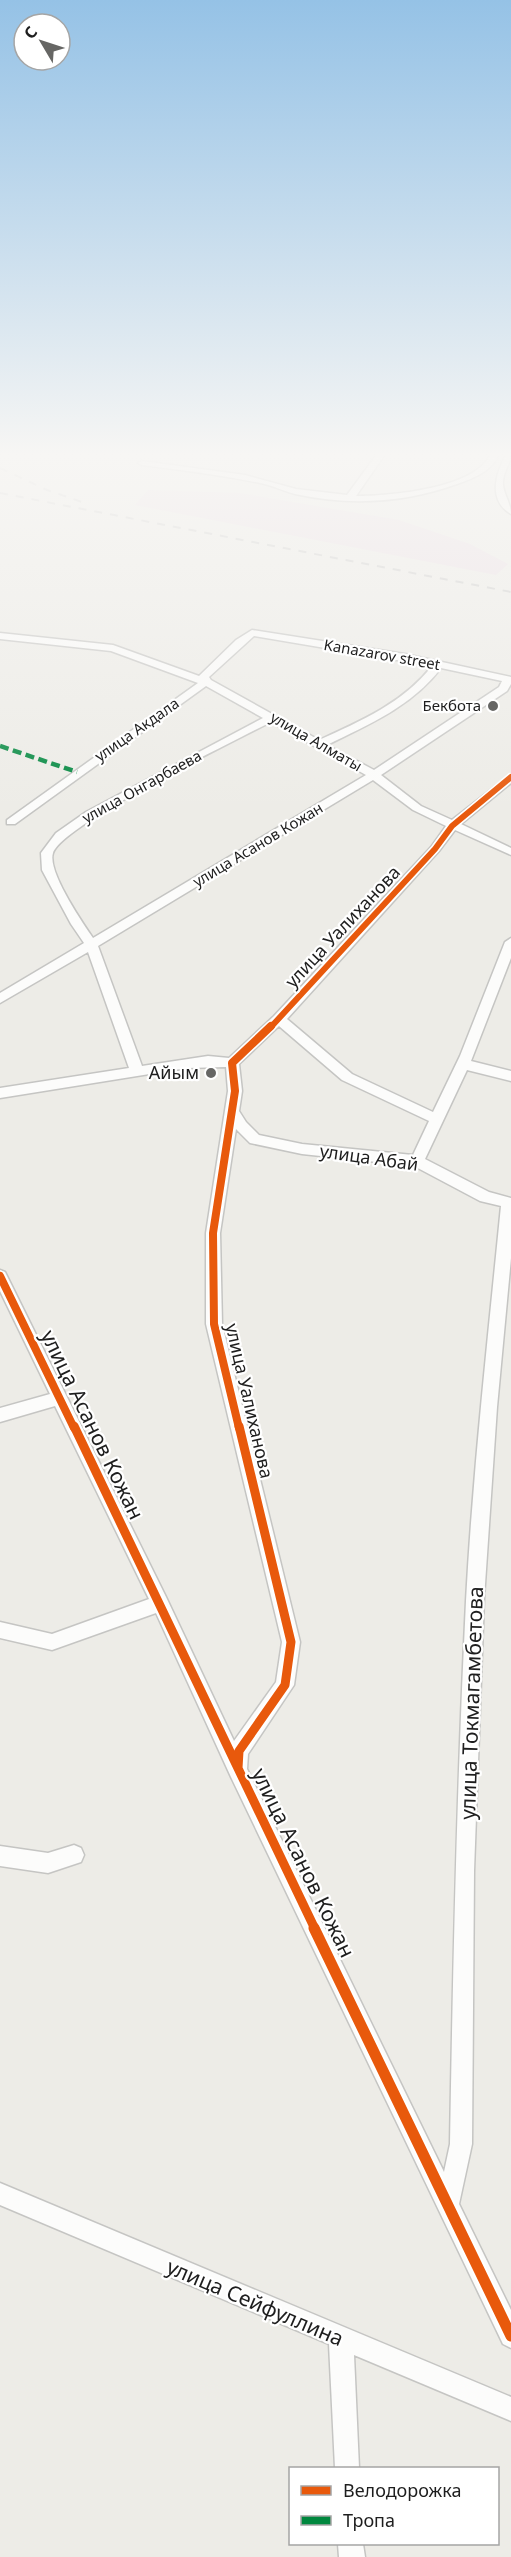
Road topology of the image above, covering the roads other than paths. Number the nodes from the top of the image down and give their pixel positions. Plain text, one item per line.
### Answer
1 (252, 633) joint
2 (0, 636) edge
3 (438, 664) junction
4 (509, 680) edge
5 (206, 682) junction
6 (272, 717) junction
7 (318, 745) junction
8 (374, 775) junction
9 (511, 777) edge
10 (11, 822) dead end
11 (452, 826) junction
12 (511, 852) edge
13 (511, 942) edge
14 (91, 944) junction
15 (0, 999) edge
16 (279, 1019) junction
17 (232, 1063) junction
18 (463, 1064) junction
19 (137, 1071) junction
20 (511, 1076) edge
21 (0, 1093) edge
22 (232, 1112) junction
23 (438, 1120) junction
24 (417, 1161) junction
25 (510, 1203) edge
26 (0, 1276) edge
27 (58, 1398) junction
28 (0, 1414) edge
29 (160, 1603) junction
30 (0, 1630) edge
31 (238, 1770) junction
32 (74, 1855) dead end
33 (0, 1856) edge
34 (0, 2194) edge
35 (447, 2203) junction
36 (511, 2336) edge
37 (341, 2339) junction
38 (511, 2409) edge
39 (347, 2467) edge

1 - 3 street, Kanazarov street
1 - 5 street, улица Акдала
2 - 5 street, улица Алматы
3 - 4 street, Kanazarov street
3 - 7 street
4 - 8 street, улица Асанов Кожан
5 - 6 street, улица Алматы
5 - 10 street, улица Акдала
6 - 7 street, улица Алматы
6 - 14 street, улица Онгарбаева
7 - 8 street, улица Алматы
8 - 11 street, улица Алматы
8 - 14 street, улица Асанов Кожан
9 - 11 street, улица Уалиханова
11 - 12 street, улица Алматы
11 - 16 street, улица Уалиханова
13 - 18 street
14 - 15 street, улица Асанов Кожан
14 - 19 street, улица Онгарбаева
16 - 17 street, улица Уалиханова
16 - 23 street
17 - 19 street
17 - 22 street, улица Уалиханова
18 - 20 street
18 - 23 street
19 - 21 street
22 - 24 street, улица Абай
22 - 31 street, улица Уалиханова
23 - 24 street
24 - 25 street, улица Абай
25 - 35 street, улица Токмагамбетова
26 - 27 street, улица Асанов Кожан
27 - 28 street
27 - 29 street, улица Асанов Кожан
29 - 30 street
29 - 31 street, улица Асанов Кожан
31 - 35 street, улица Асанов Кожан
32 - 33 street
34 - 37 street, улица Сейфуллина
35 - 36 street, улица Асанов Кожан
37 - 38 street, улица Сейфуллина
37 - 39 street

